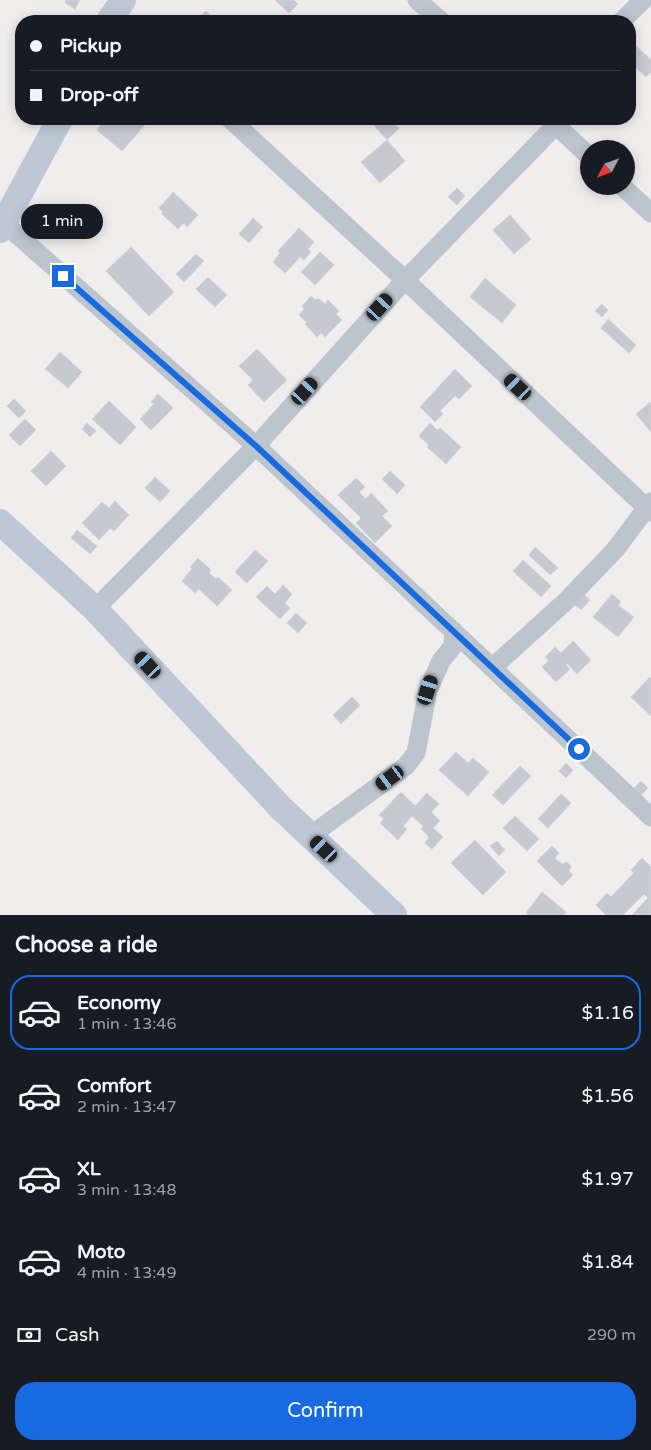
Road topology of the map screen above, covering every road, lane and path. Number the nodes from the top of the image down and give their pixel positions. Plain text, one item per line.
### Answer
1 (417, 0) edge
2 (643, 0) edge
3 (434, 15) edge
4 (628, 15) edge
5 (57, 125) edge
6 (237, 125) edge
7 (549, 125) edge
8 (555, 125) edge
9 (580, 148) edge
10 (632, 195) edge
11 (651, 213) edge
12 (2, 227) edge
13 (405, 280) junction
14 (256, 446) junction
15 (649, 507) edge
16 (0, 522) edge
17 (95, 609) junction
18 (454, 632) junction
19 (493, 667) junction
20 (651, 817) edge
21 (310, 836) junction
22 (394, 915) edge

1 - 3 street
2 - 4 street
5 - 12 street
6 - 13 street
7 - 13 street
8 - 9 street
10 - 11 street
12 - 14 street
13 - 14 street
13 - 15 street
14 - 17 street
14 - 18 street
15 - 19 street
16 - 17 street
17 - 21 street
18 - 19 street
18 - 21 street
19 - 20 street
21 - 22 street

